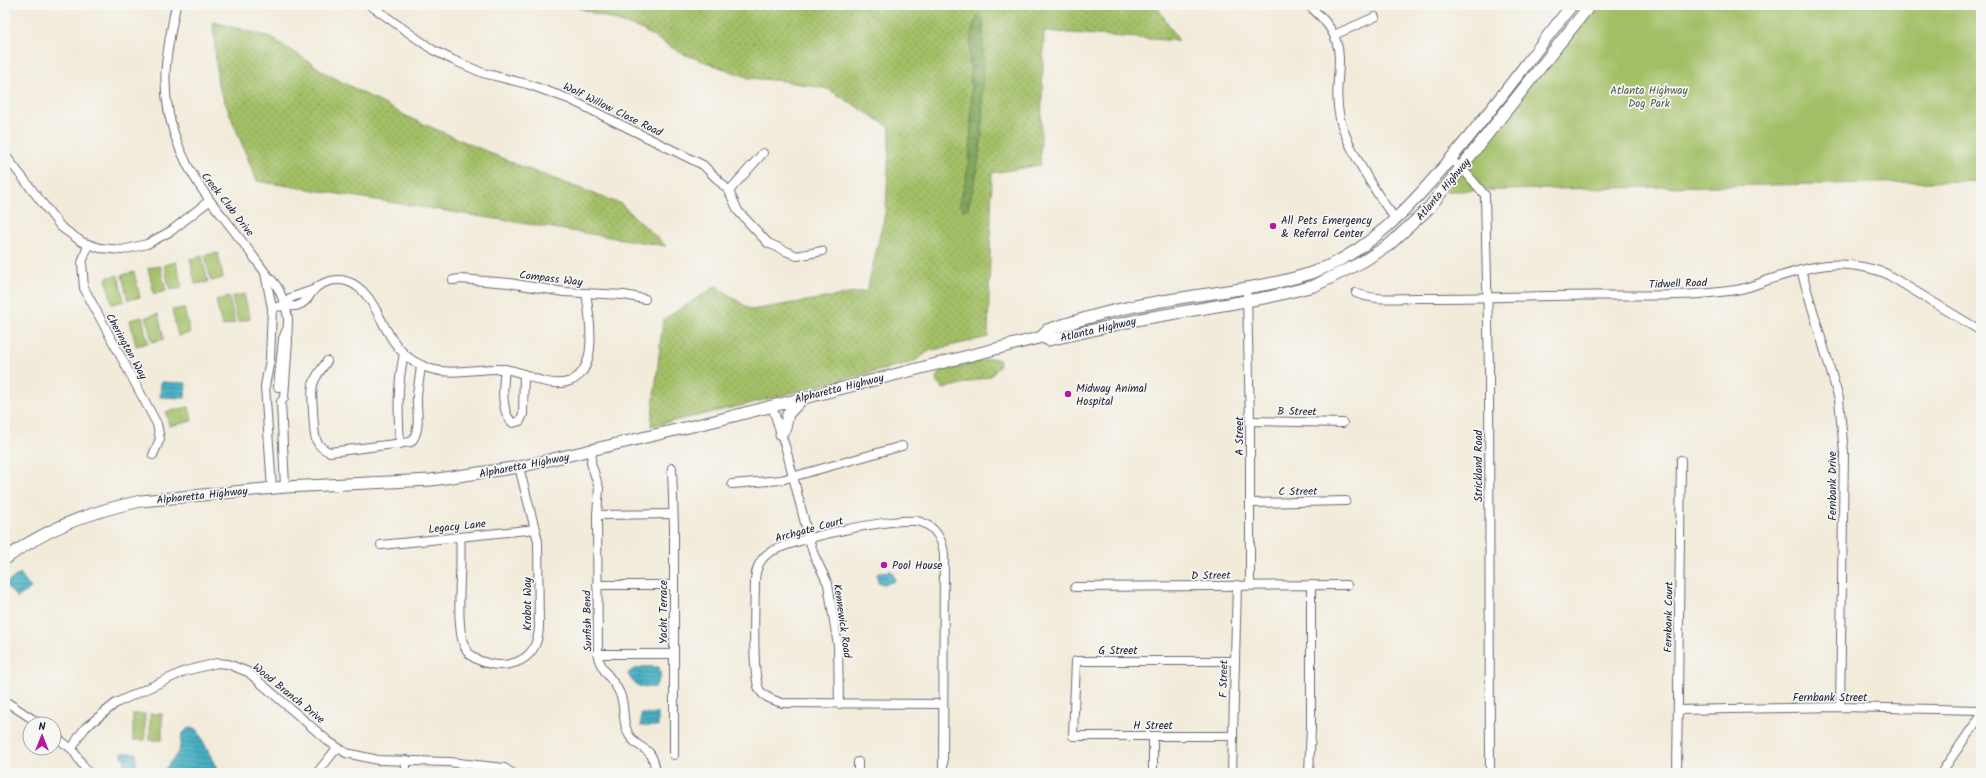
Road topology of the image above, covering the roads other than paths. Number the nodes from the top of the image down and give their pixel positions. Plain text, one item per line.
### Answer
1 (176, 5) edge
2 (370, 5) edge
3 (1308, 5) edge
4 (1572, 5) edge
5 (1590, 5) edge
6 (1375, 17) dead end
7 (1334, 35) junction
8 (764, 153) dead end
9 (5, 155) edge
10 (1450, 160) junction
11 (1461, 167) junction
12 (729, 191) junction
13 (209, 201) junction
14 (1395, 218) junction
15 (88, 245) junction
16 (822, 251) dead end
17 (1801, 270) junction
18 (265, 273) junction
19 (453, 280) dead end
20 (1247, 288) junction
21 (586, 293) junction
22 (1356, 293) dead end
23 (645, 299) dead end
24 (1488, 299) junction
25 (1247, 302) junction
26 (285, 306) junction
27 (272, 308) junction
28 (1981, 331) edge
29 (1042, 337) junction
30 (404, 354) junction
31 (327, 361) dead end
32 (421, 366) junction
33 (268, 368) junction
34 (283, 369) junction
35 (505, 369) junction
36 (524, 374) junction
37 (804, 397) junction
38 (281, 402) junction
39 (772, 406) junction
40 (1250, 421) junction
41 (1343, 423) dead end
42 (781, 434) junction
43 (400, 444) junction
44 (902, 446) dead end
45 (592, 451) junction
46 (153, 455) dead end
47 (1681, 460) dead end
48 (519, 467) junction
49 (672, 468) dead end
50 (793, 477) junction
51 (732, 484) dead end
52 (286, 487) junction
53 (272, 489) junction
54 (1346, 501) dead end
55 (1250, 504) junction
56 (673, 514) junction
57 (597, 515) junction
58 (536, 529) junction
59 (460, 537) junction
60 (809, 539) junction
61 (381, 545) dead end
62 (5, 559) edge
63 (673, 584) junction
64 (597, 585) junction
65 (1250, 585) junction
66 (1347, 585) dead end
67 (1237, 586) junction
68 (1310, 586) junction
69 (1075, 587) dead end
70 (598, 654) junction
71 (674, 654) junction
72 (1235, 661) junction
73 (5, 701) edge
74 (839, 704) junction
75 (943, 704) junction
76 (1840, 707) junction
77 (1678, 710) junction
78 (1981, 710) edge
79 (1981, 715) edge
80 (28, 716) edge
81 (1073, 736) joint
82 (1153, 736) junction
83 (1233, 736) junction
84 (62, 742) edge
85 (337, 748) junction
86 (72, 749) junction
87 (674, 755) dead end
88 (406, 760) junction
89 (858, 762) dead end
90 (88, 773) edge
91 (317, 773) edge
92 (406, 773) edge
93 (512, 773) edge
94 (656, 773) edge
95 (858, 773) edge
96 (943, 773) edge
97 (1153, 773) edge
98 (1232, 773) edge
99 (1309, 773) edge
100 (1490, 773) edge
101 (1677, 773) edge
102 (1941, 773) edge

1 - 13 street, Creek Club Drive
2 - 12 street, Wolf Willow Close Road
3 - 7 street
4 - 10 main road, Atlanta Highway
5 - 11 main road, Atlanta Highway
6 - 7 street
7 - 14 street
8 - 12 street
9 - 15 street
10 - 11 street, Strickland Road
10 - 14 main road, Atlanta Highway
11 - 24 street, Strickland Road
11 - 25 main road, Atlanta Highway
12 - 16 street, Wolf Willow Close Road
13 - 15 street
13 - 18 street, Creek Club Drive
14 - 20 main road, Atlanta Highway
15 - 46 street, Cherington Way
17 - 24 street, Tidwell Road
17 - 28 street, Tidwell Road
17 - 76 street, Fernbank Drive
18 - 26 street, Creek Club Drive
18 - 27 street, Creek Club Drive
19 - 21 street, Compass Way
20 - 25 street, A Street
20 - 29 main road, Atlanta Highway
21 - 23 street, Compass Way
21 - 36 street
22 - 24 street, Tidwell Road
24 - 100 street, Strickland Road
25 - 29 main road, Atlanta Highway
25 - 40 street, A Street
26 - 27 street
26 - 30 street
26 - 34 street, Creek Club Drive
27 - 33 street, Creek Club Drive
29 - 37 main road, Alpharetta Highway
30 - 32 street
30 - 43 street
31 - 43 street
32 - 35 street
32 - 43 street
33 - 34 street
33 - 53 street, Creek Club Drive
34 - 38 street, Creek Club Drive
34 - 38 street, Creek Club Drive
35 - 36 street
35 - 36 street
37 - 39 main road, Alpharetta Highway
37 - 42 main road
38 - 52 street, Creek Club Drive
39 - 42 street, Kennewick Road
39 - 45 main road, Alpharetta Highway
40 - 41 street, B Street
40 - 55 street, A Street
42 - 50 street, Kennewick Road
44 - 50 street
45 - 48 main road, Alpharetta Highway
45 - 57 street, Sunfish Bend
47 - 77 street, Fernbank Court
48 - 52 main road, Alpharetta Highway
48 - 58 street, Krobot Way
49 - 56 street, Yacht Terrace
50 - 51 street
50 - 60 street, Kennewick Road
52 - 53 main road, Alpharetta Highway
53 - 62 main road, Alpharetta Highway
54 - 55 street, C Street
55 - 65 street, A Street
56 - 57 street
56 - 63 street, Yacht Terrace
57 - 64 street, Sunfish Bend
58 - 59 street, Legacy Lane
58 - 59 street, Krobot Way
59 - 61 street, Legacy Lane
60 - 74 street, Kennewick Road
60 - 74 street, Archgate Court
60 - 75 street, Archgate Court
63 - 64 street
63 - 71 street, Yacht Terrace
64 - 70 street, Sunfish Bend
65 - 67 street, D Street
65 - 68 street, D Street
66 - 68 street, D Street
67 - 69 street, D Street
67 - 72 street, F Street
68 - 99 street
70 - 71 street
70 - 94 street, Sunfish Bend
71 - 87 street, Yacht Terrace
72 - 81 street, G Street
72 - 83 street, F Street
73 - 80 street
74 - 75 street, Archgate Court
75 - 96 street, Archgate Court
76 - 77 street, Fernbank Street
76 - 78 street, Fernbank Street
77 - 101 street, Fernbank Court
79 - 102 street
81 - 82 street, H Street
82 - 83 street, H Street
82 - 97 street
83 - 98 street, F Street
84 - 86 street
85 - 86 street, Wood Branch Drive
85 - 88 street, Wood Branch Drive
85 - 91 street
86 - 90 street
88 - 92 street
88 - 93 street, Wood Branch Drive
89 - 95 street

